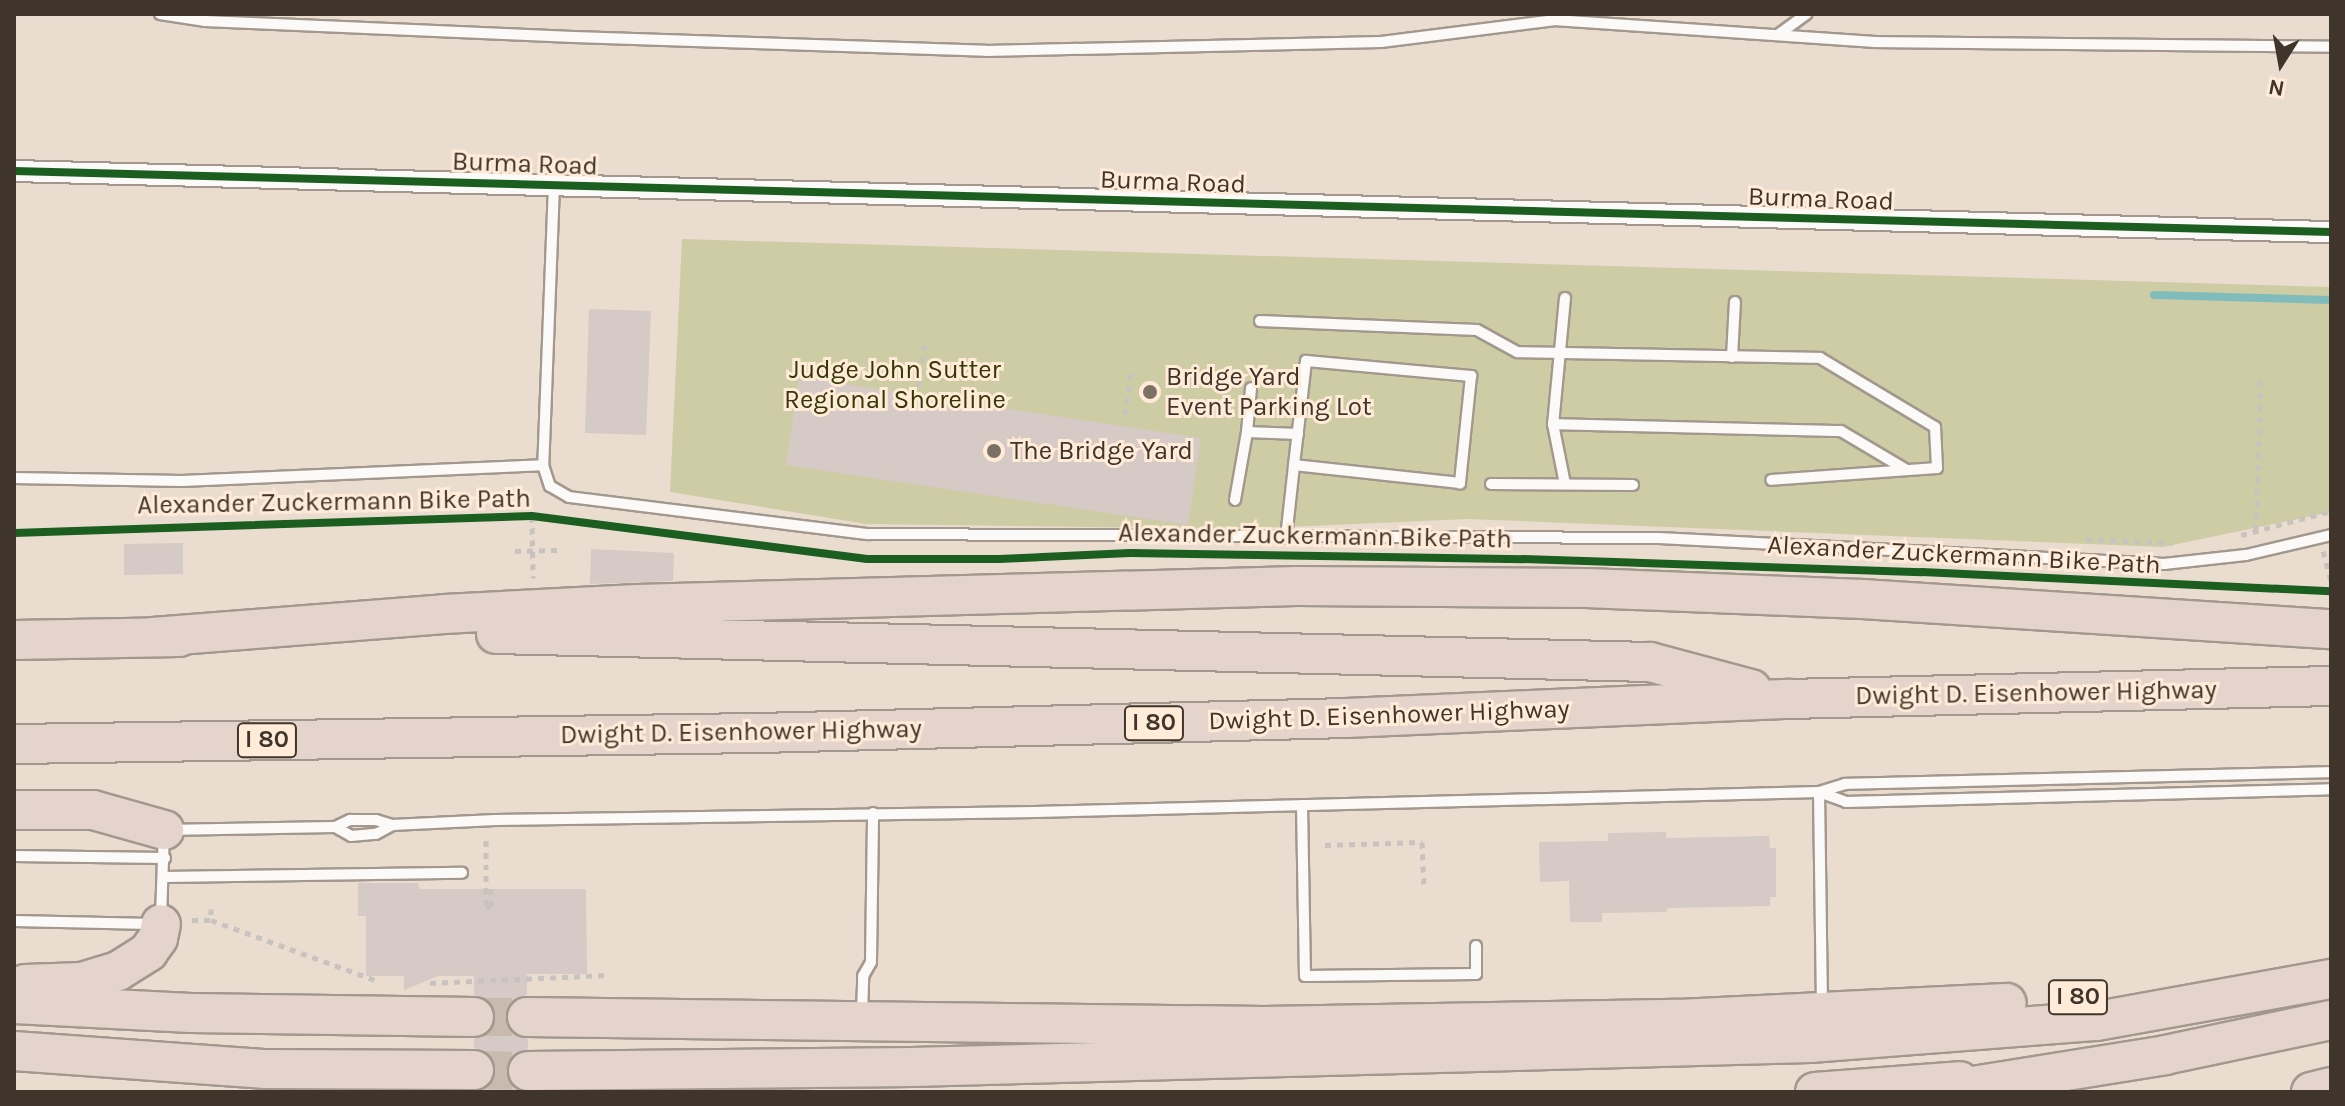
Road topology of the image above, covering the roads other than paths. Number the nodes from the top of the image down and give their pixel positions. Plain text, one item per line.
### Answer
1 (160, 14) edge
2 (1807, 14) edge
3 (1779, 34) junction
4 (2331, 47) edge
5 (14, 171) edge
6 (554, 185) junction
7 (2331, 232) edge
8 (1565, 298) dead end
9 (1735, 302) dead end
10 (1260, 321) dead end
11 (1560, 354) junction
12 (1732, 357) junction
13 (1251, 388) dead end
14 (1553, 424) junction
15 (1247, 432) junction
16 (1298, 434) junction
17 (543, 465) junction
18 (1294, 465) junction
19 (1906, 470) junction
20 (14, 478) edge
21 (1771, 480) dead end
22 (1491, 484) dead end
23 (1565, 484) junction
24 (1633, 485) dead end
25 (1235, 500) dead end
26 (2331, 535) edge
27 (1286, 538) junction
28 (2331, 629) edge
29 (153, 637) junction
30 (14, 640) edge
31 (2331, 686) edge
32 (1788, 699) junction
33 (14, 744) edge
34 (2331, 772) edge
35 (2331, 789) edge
36 (1819, 792) junction
37 (1302, 805) junction
38 (14, 810) edge
39 (873, 813) junction
40 (165, 844) junction
41 (14, 856) edge
42 (462, 873) dead end
43 (164, 877) junction
44 (14, 921) edge
45 (161, 924) junction
46 (1476, 946) dead end
47 (2331, 959) edge
48 (2331, 979) edge
49 (14, 984) edge
50 (14, 1004) edge
51 (1823, 1014) junction
52 (474, 1017) tunnel mouth
53 (527, 1017) tunnel mouth
54 (862, 1020) junction
55 (2331, 1020) edge
56 (14, 1051) edge
57 (474, 1070) tunnel mouth
58 (528, 1071) tunnel mouth
59 (2014, 1077) junction
60 (2331, 1087) edge
61 (1815, 1092) edge
62 (1935, 1092) edge
63 (2311, 1092) edge

1 - 3 lane
2 - 3 lane
3 - 4 lane
5 - 6 street, Burma Road
6 - 7 street, Burma Road
6 - 17 lane
8 - 11 lane
9 - 12 lane
10 - 11 lane
11 - 12 lane
11 - 14 lane
12 - 19 lane
13 - 15 lane
14 - 19 lane
14 - 23 lane
15 - 16 lane
15 - 25 lane
16 - 18 lane
16 - 18 lane
17 - 20 lane
17 - 27 lane
18 - 27 lane
19 - 21 lane
22 - 23 lane
23 - 24 lane
26 - 27 lane
28 - 29 highway
29 - 30 highway
29 - 32 highway
31 - 32 highway, Dwight D. Eisenhower Highway / I 80
32 - 33 highway, Dwight D. Eisenhower Highway / I 80
34 - 36 lane
35 - 36 lane
36 - 37 lane
36 - 51 lane
37 - 39 lane
37 - 46 lane
38 - 40 highway
39 - 40 lane
39 - 54 lane
40 - 41 lane
40 - 43 lane
42 - 43 lane
43 - 45 lane
44 - 45 lane
45 - 49 highway
47 - 51 highway, I 80
48 - 58 highway, I 80
50 - 52 highway
51 - 54 highway, I 80
53 - 54 highway, I 80
55 - 59 highway
56 - 57 highway
59 - 61 highway
59 - 62 highway
60 - 63 highway

